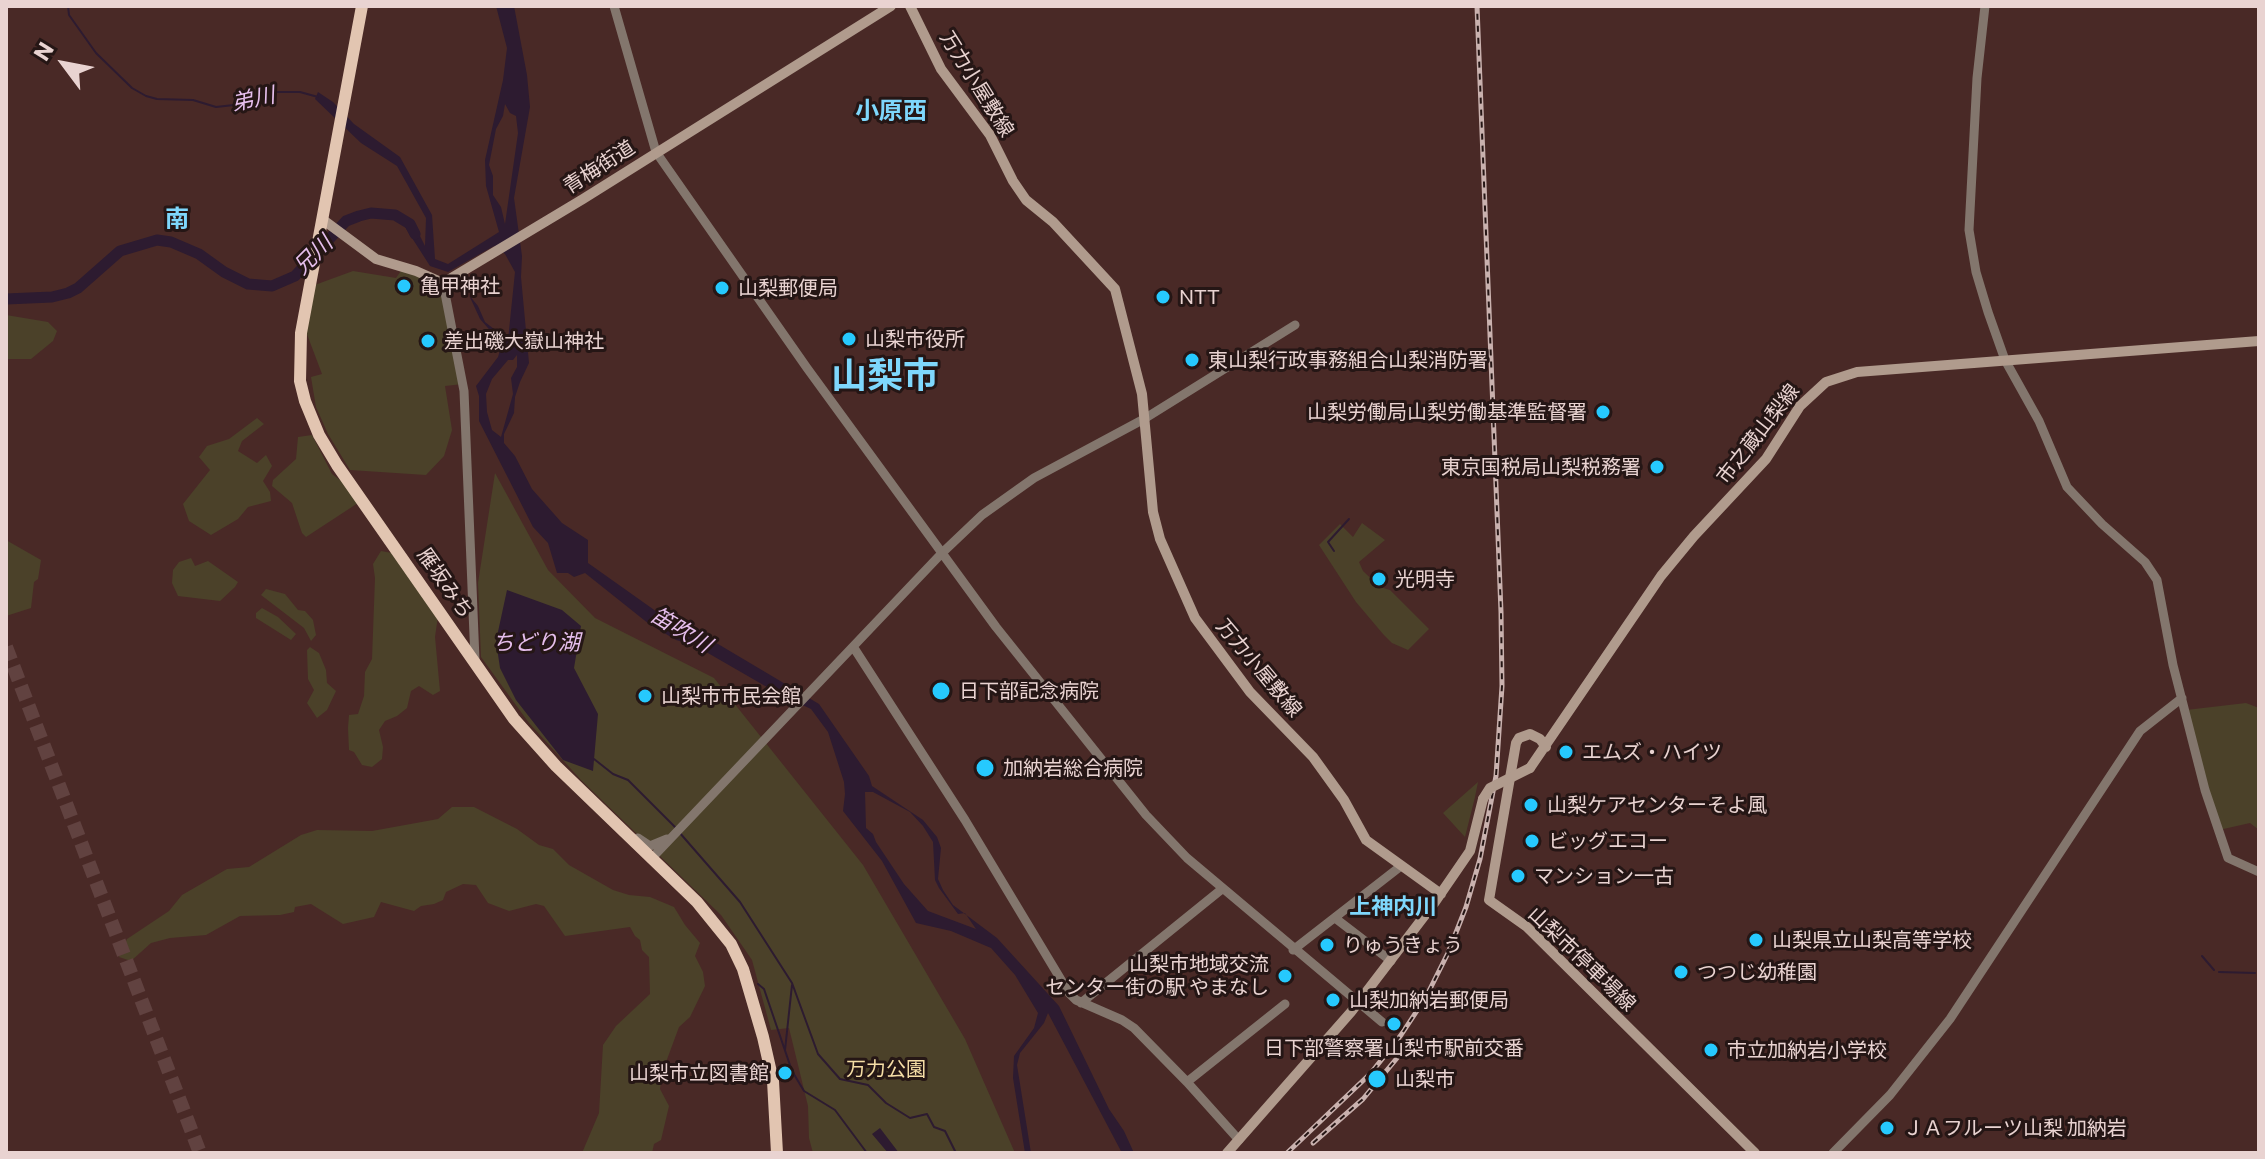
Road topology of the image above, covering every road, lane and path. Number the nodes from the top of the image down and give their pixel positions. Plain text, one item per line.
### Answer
1 (362, 6) edge
2 (614, 6) edge
3 (891, 6) edge
4 (910, 6) edge
5 (1985, 6) edge
6 (656, 152) junction
7 (327, 223) junction
8 (447, 280) junction
9 (1295, 325) dead end
10 (2259, 341) edge
11 (2005, 360) junction
12 (1144, 419) junction
13 (942, 553) junction
14 (852, 649) junction
15 (475, 660) junction
16 (2182, 698) junction
17 (1546, 747) junction
18 (612, 820) junction
19 (678, 831) junction
20 (651, 859) junction
21 (1401, 866) junction
22 (2259, 872) edge
23 (1222, 889) junction
24 (1441, 894) junction
25 (692, 898) junction
26 (1335, 918) junction
27 (1293, 950) junction
28 (1391, 961) junction
29 (1081, 1003) junction
30 (1358, 1003) junction
31 (1285, 1004) dead end
32 (1382, 1022) dead end
33 (1187, 1082) junction
34 (1239, 1140) junction
35 (777, 1153) edge
36 (1227, 1153) edge
37 (1755, 1153) edge
38 (1833, 1153) edge

1 - 7 highway, 雁坂みち
2 - 6 street
3 - 6 main road, 青梅街道
4 - 12 main road, 万力小屋敷線
5 - 11 street
6 - 8 main road, 青梅街道
6 - 13 street
7 - 8 main road
7 - 15 highway, 雁坂みち
8 - 15 street
9 - 12 street
10 - 11 main road, 市之蔵山梨線
11 - 16 street
11 - 17 main road, 市之蔵山梨線
12 - 13 street
12 - 21 main road, 万力小屋敷線
13 - 14 street
13 - 23 street
14 - 19 street
14 - 29 street
15 - 18 highway, 雁坂みち
16 - 22 street
16 - 38 street
17 - 24 main road, 市之蔵山梨線, bridge
17 - 37 main road, 山梨市停車場線
18 - 19 street
18 - 20 highway, 雁坂みち
19 - 20 street
19 - 25 street
20 - 25 highway, 雁坂みち
21 - 24 main road, 万力小屋敷線
21 - 26 street
23 - 27 street
23 - 29 street
24 - 28 main road
25 - 35 highway, 雁坂みち
26 - 27 street
26 - 28 street
27 - 30 street
28 - 30 main road
29 - 33 street
30 - 32 street
30 - 34 main road
31 - 33 street
33 - 34 street
34 - 36 main road

